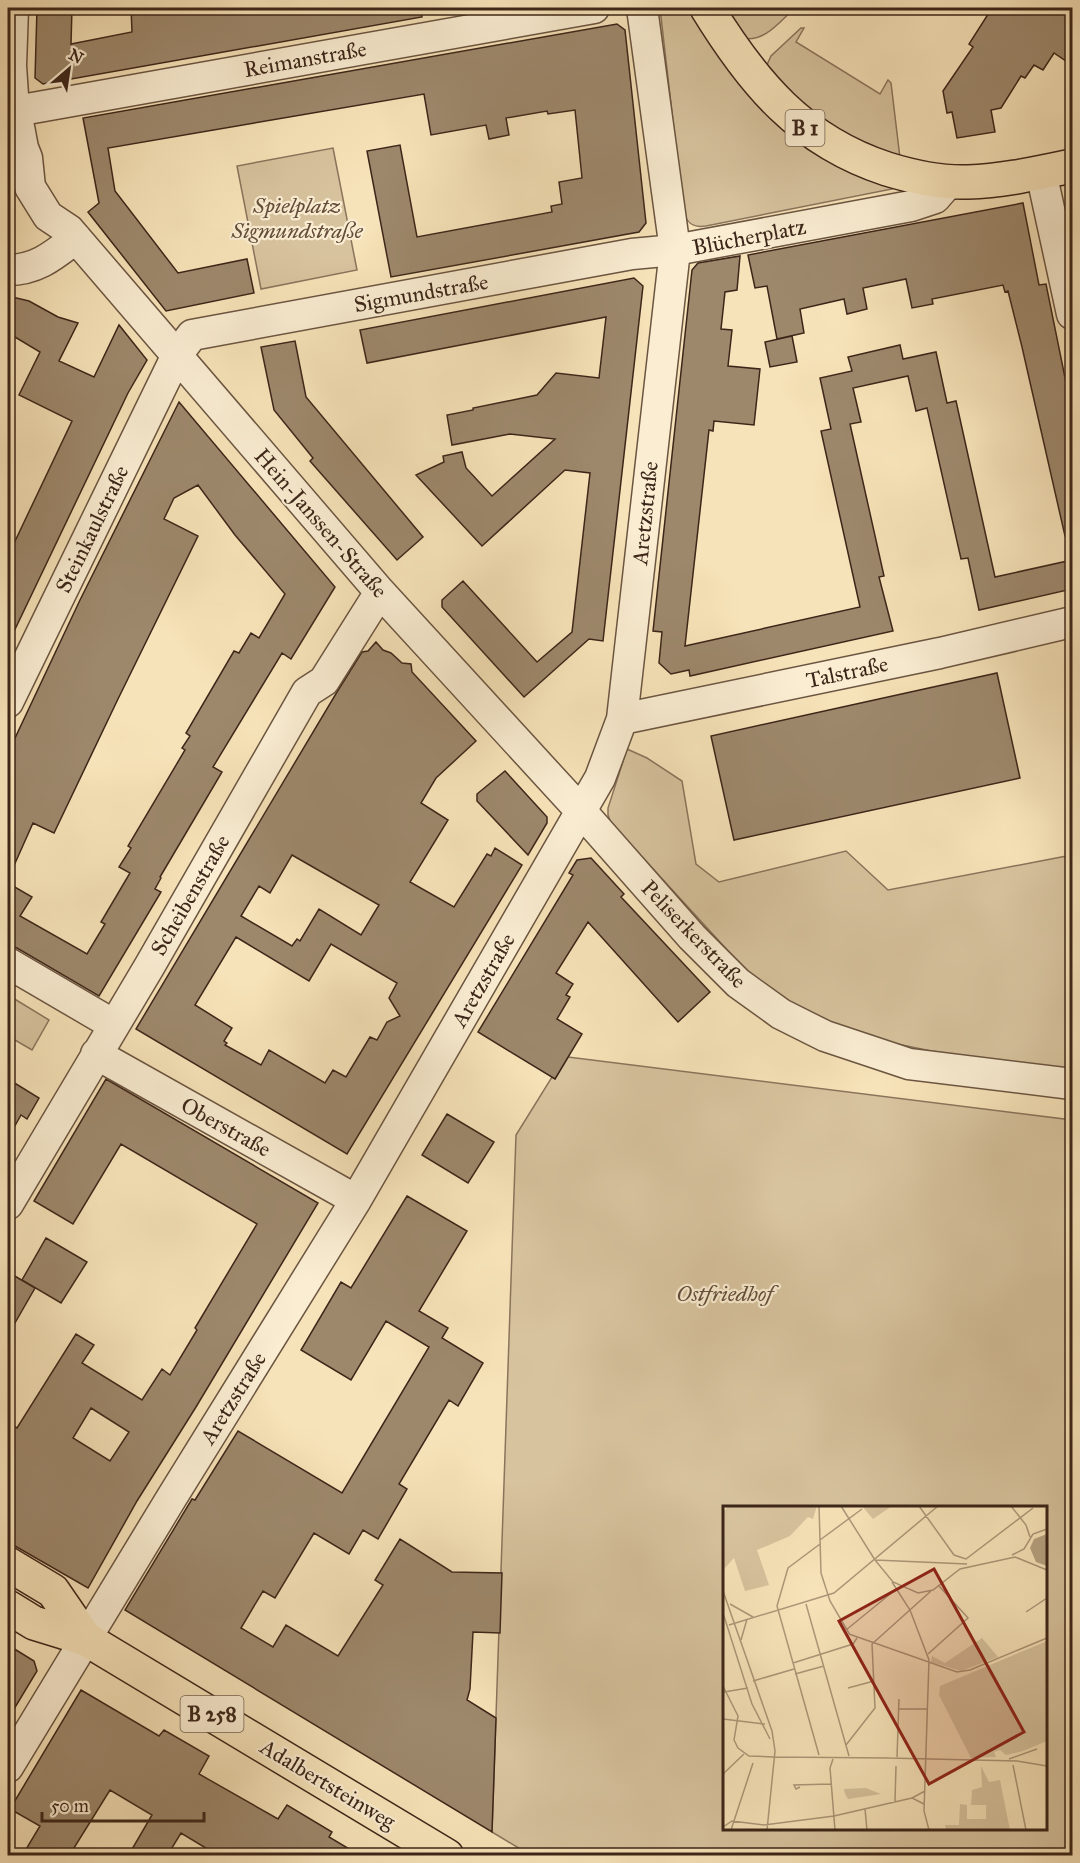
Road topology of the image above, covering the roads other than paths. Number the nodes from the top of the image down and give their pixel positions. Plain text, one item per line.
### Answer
1 (14, 8) edge
2 (594, 8) edge
3 (642, 8) edge
4 (707, 8) edge
5 (16, 111) junction
6 (1072, 166) edge
7 (1041, 172) junction
8 (949, 182) junction
9 (73, 234) junction
10 (675, 250) junction
11 (8, 270) edge
12 (1072, 314) edge
13 (177, 355) junction
14 (380, 592) junction
15 (1072, 622) edge
16 (9, 696) edge
17 (621, 719) junction
18 (580, 810) junction
19 (8, 963) edge
20 (114, 1025) junction
21 (96, 1054) junction
22 (1072, 1084) edge
23 (356, 1200) junction
24 (8, 1204) edge
25 (8, 1564) edge
26 (8, 1607) edge
27 (86, 1639) junction
28 (8, 1767) edge
29 (447, 1856) edge

1 - 5 street, Hein-Janssen-Straße
2 - 5 street, Reimanstraße
3 - 10 street, Blücherplatz
4 - 8 main road, B 1
5 - 9 street, Hein-Janssen-Straße
6 - 7 main road, B 1
7 - 8 main road, B 1
7 - 12 street
8 - 10 street, Blücherplatz
9 - 11 street
9 - 13 street, Hein-Janssen-Straße
10 - 13 street, Sigmundstraße
10 - 17 street, Aretzstraße
13 - 14 street, Hein-Janssen-Straße
13 - 16 street, Steinkaulstraße
14 - 18 street, Hein-Janssen-Straße
14 - 20 street, Scheibenstraße
15 - 17 street, Talstraße
17 - 18 street, Aretzstraße
18 - 22 street, Peliserkerstraße
18 - 23 street, Aretzstraße
19 - 20 street
20 - 21 street, Scheibenstraße
21 - 23 street, Oberstraße
21 - 24 street, Scheibenstraße
23 - 27 street, Aretzstraße
25 - 27 main road, Adalbertsteinweg / B 258
26 - 27 main road, Adalbertsteinweg / B 258
27 - 28 street, Aretzstraße
27 - 29 main road, Adalbertsteinweg / B 258

